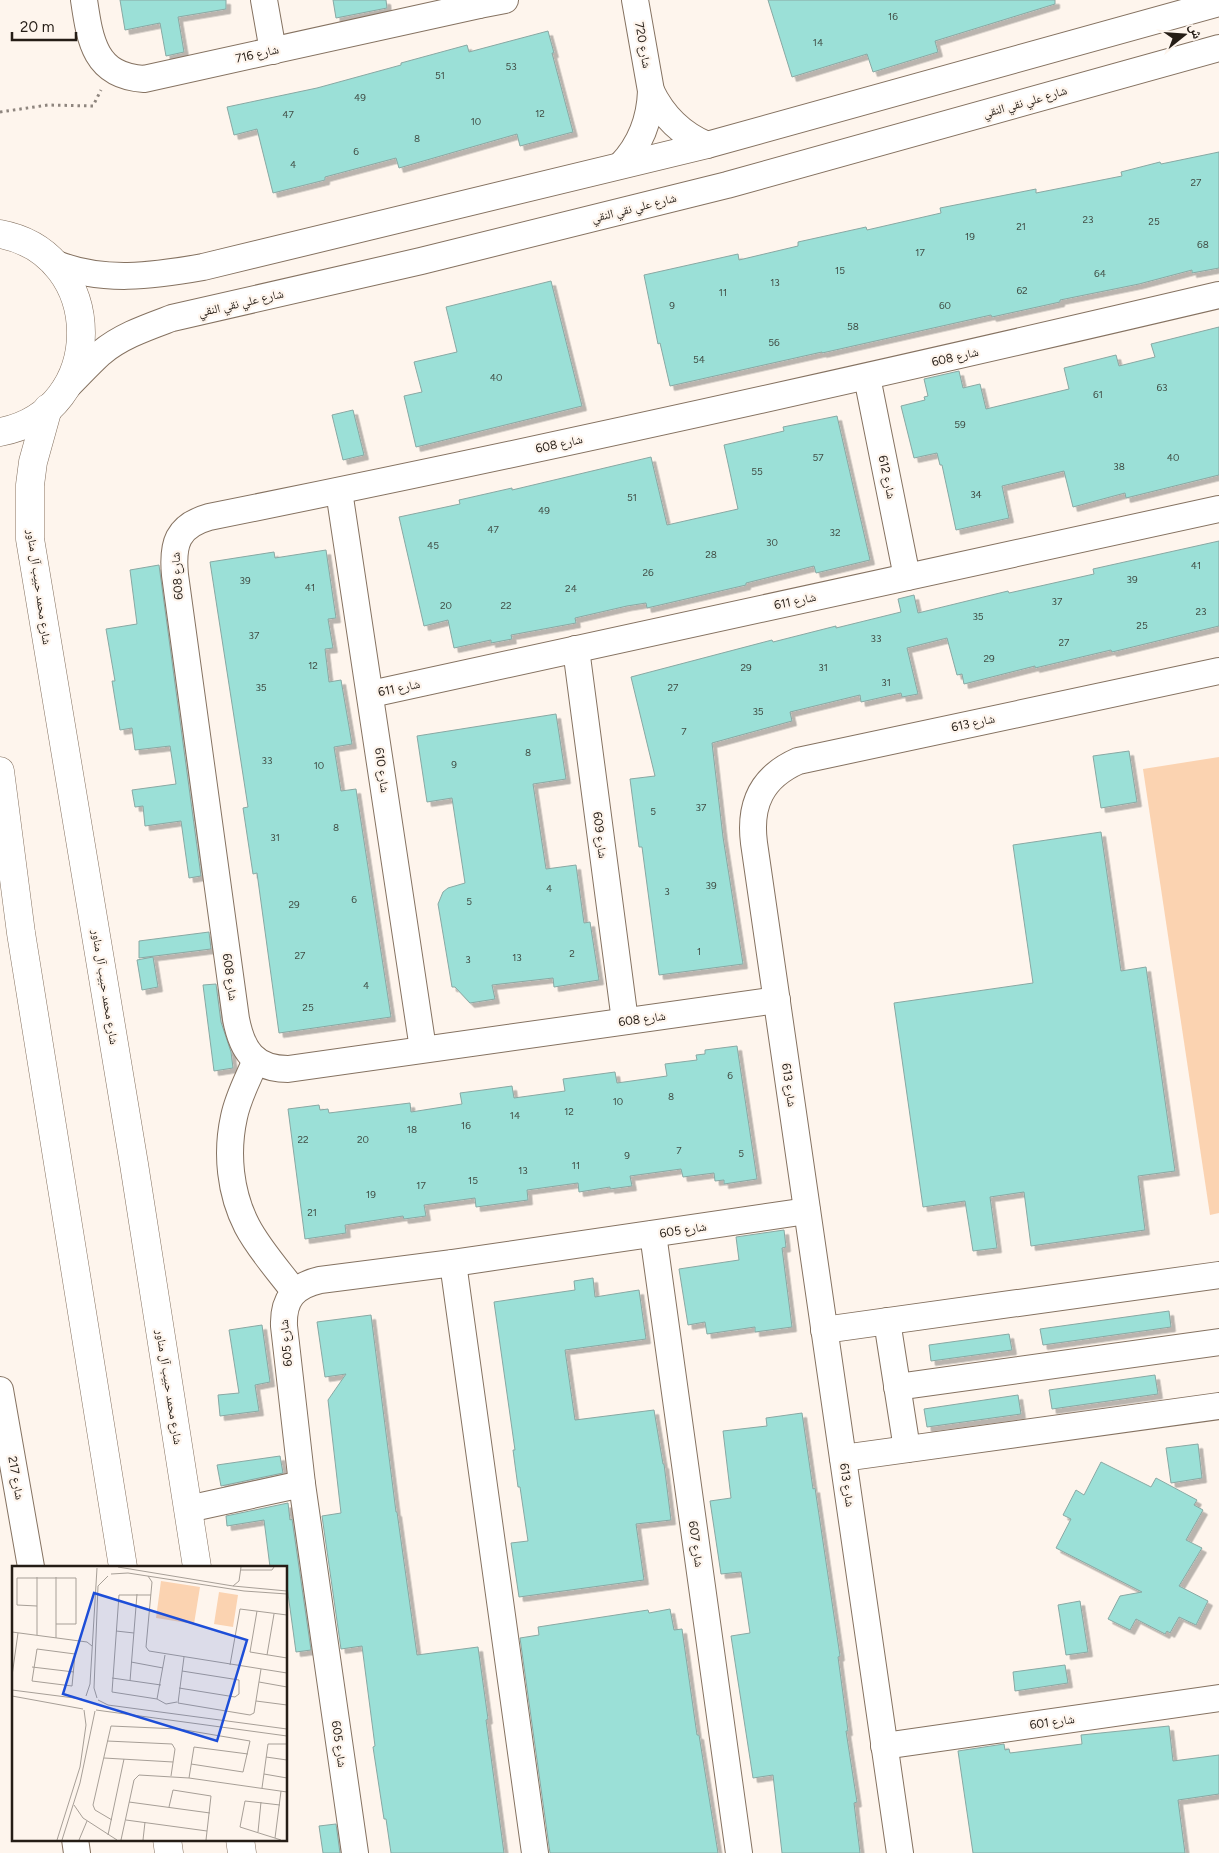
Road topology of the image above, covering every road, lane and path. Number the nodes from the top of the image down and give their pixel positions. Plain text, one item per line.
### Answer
1 (84, 0) edge
2 (264, 0) edge
3 (505, 0) edge
4 (634, 0) edge
5 (479, 2) edge
6 (1219, 3) edge
7 (1219, 48) edge
8 (273, 51) junction
9 (651, 91) junction
10 (93, 106) dead end
11 (0, 112) edge
12 (707, 145) junction
13 (622, 165) junction
14 (2, 230) edge
15 (54, 263) junction
16 (1219, 295) edge
17 (867, 378) junction
18 (56, 399) junction
19 (0, 432) edge
20 (339, 491) junction
21 (1219, 509) edge
22 (907, 577) junction
23 (576, 649) junction
24 (1219, 671) edge
25 (371, 694) junction
26 (0, 771) edge
27 (777, 1000) junction
28 (625, 1021) junction
29 (423, 1049) junction
30 (256, 1060) junction
31 (807, 1211) junction
32 (653, 1234) junction
33 (453, 1263) junction
34 (1219, 1275) edge
35 (294, 1291) junction
36 (887, 1321) junction
37 (824, 1330) junction
38 (1219, 1342) edge
39 (897, 1387) junction
40 (0, 1390) edge
41 (1219, 1406) edge
42 (907, 1449) junction
43 (843, 1458) junction
44 (302, 1484) junction
45 (188, 1509) junction
46 (31, 1566) edge
47 (123, 1566) edge
48 (197, 1566) edge
49 (1219, 1698) edge
50 (884, 1746) junction
51 (75, 1840) edge
52 (167, 1840) edge
53 (240, 1840) edge
54 (77, 1853) edge
55 (169, 1853) edge
56 (242, 1853) edge
57 (354, 1853) edge
58 (535, 1853) edge
59 (739, 1853) edge
60 (900, 1853) edge

1 - 8 street, شارع 716
2 - 8 street
3 - 5 street, شارع 716
4 - 9 street, شارع 720
5 - 8 street, شارع 716
6 - 12 street
7 - 18 street, شارع علي نقي النقي
9 - 12 street, شارع 720
9 - 13 street, شارع 720
10 - 11 path
12 - 13 street
13 - 15 street
14 - 15 main road, شارع محمد حبيب آل مناور
15 - 18 main road, شارع محمد حبيب آل مناور
16 - 17 street, شارع 608
17 - 20 street, شارع 608
17 - 22 street, شارع 612
18 - 19 main road
18 - 45 main road, شارع محمد حبيب آل مناور
20 - 25 street, شارع 610
20 - 30 street, شارع 608
21 - 22 street, شارع 611
22 - 23 street, شارع 611
23 - 25 street, شارع 611
23 - 28 street, شارع 609
24 - 27 street, شارع 613
25 - 29 street, شارع 610
26 - 47 main road
27 - 28 street, شارع 608
27 - 31 street, شارع 613
28 - 29 street, شارع 608
29 - 30 street, شارع 608
30 - 35 street
31 - 32 street, شارع 605
31 - 37 street, شارع 613
32 - 33 street, شارع 605
32 - 59 street, شارع 607
33 - 35 street, شارع 605
33 - 58 street
34 - 36 street
35 - 44 street, شارع 605
36 - 37 street
36 - 39 street
37 - 43 street, شارع 613
38 - 39 street
39 - 42 street
40 - 46 street, شارع 217
41 - 42 street
42 - 43 street
43 - 50 street, شارع 613
44 - 45 street
44 - 57 street, شارع 605
45 - 48 main road, شارع محمد حبيب آل مناور
49 - 50 street, شارع 601
50 - 60 street, شارع 613
51 - 54 street
52 - 55 main road
53 - 56 main road

